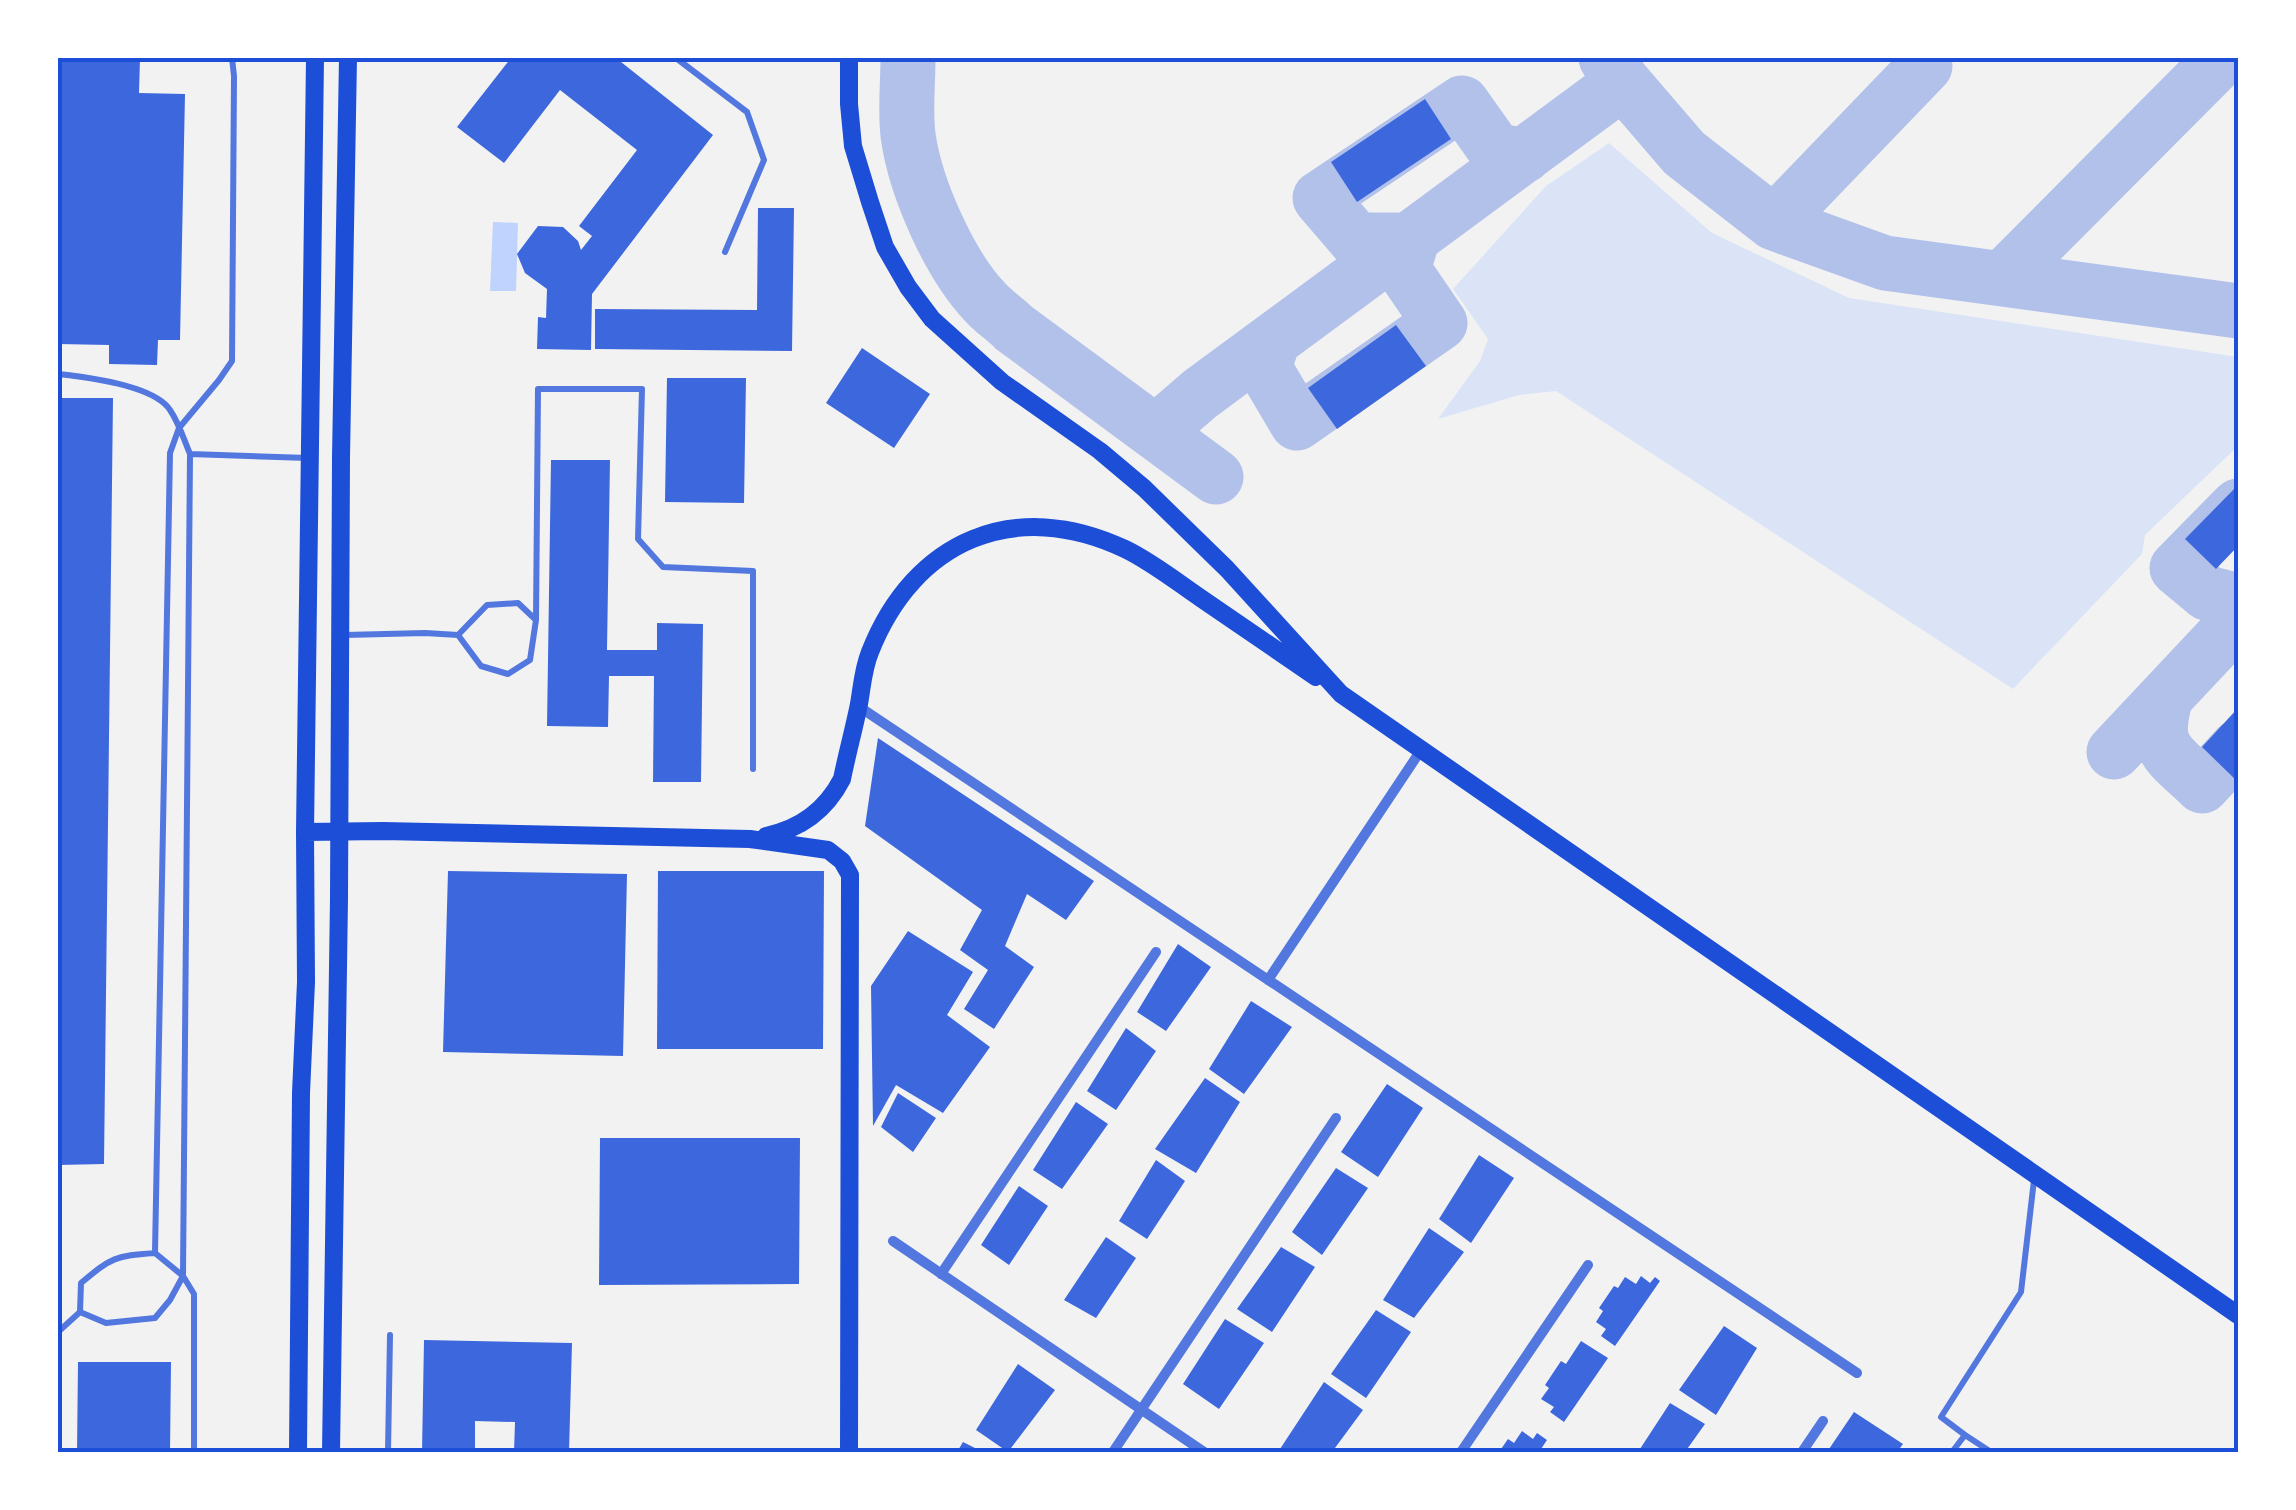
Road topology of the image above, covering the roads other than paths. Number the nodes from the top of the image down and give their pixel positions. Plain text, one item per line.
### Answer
1 (232, 58) edge
2 (315, 58) edge
3 (348, 58) edge
4 (676, 58) edge
5 (849, 58) edge
6 (725, 252) dead end
7 (58, 374) edge
8 (179, 428) junction
9 (190, 454) junction
10 (310, 458) junction
11 (341, 458) junction
12 (536, 620) junction
13 (458, 635) junction
14 (339, 636) junction
15 (1341, 694) junction
16 (858, 706) junction
17 (1421, 750) junction
18 (753, 769) dead end
19 (338, 831) junction
20 (304, 832) junction
21 (750, 839) junction
22 (1156, 952) dead end
23 (1268, 980) junction
24 (1336, 1118) dead end
25 (2035, 1174) junction
26 (893, 1241) dead end
27 (156, 1253) junction
28 (1588, 1264) dead end
29 (941, 1274) junction
30 (183, 1276) junction
31 (80, 1312) junction
32 (2238, 1316) edge
33 (58, 1332) edge
34 (390, 1334) dead end
35 (1856, 1373) dead end
36 (1142, 1410) junction
37 (1824, 1421) dead end
38 (1965, 1434) junction
39 (194, 1452) edge
40 (298, 1452) edge
41 (331, 1452) edge
42 (388, 1452) edge
43 (849, 1452) edge
44 (1113, 1452) edge
45 (1204, 1452) edge
46 (1461, 1452) edge
47 (1802, 1452) edge
48 (1952, 1452) edge
49 (1991, 1452) edge

1 - 8 lane
2 - 10 main road
3 - 11 main road
4 - 6 lane
5 - 15 main road
7 - 8 lane
8 - 9 lane
8 - 27 lane
9 - 10 lane
9 - 30 lane
10 - 11 main road
10 - 20 main road
11 - 14 main road
12 - 13 lane
12 - 13 lane
12 - 18 lane
13 - 14 lane
14 - 19 main road
15 - 16 main road
15 - 17 main road
16 - 21 main road
16 - 23 street
17 - 23 street
17 - 25 main road
19 - 20 main road
19 - 21 main road
19 - 41 main road
20 - 40 main road
21 - 43 main road
22 - 29 street
23 - 35 street
24 - 36 street
25 - 32 main road
25 - 38 lane
26 - 29 street
27 - 30 lane
27 - 31 lane
28 - 46 street
29 - 36 street
30 - 31 lane
30 - 39 lane
31 - 33 lane
34 - 42 lane
36 - 44 street
36 - 45 street
37 - 47 street
38 - 48 lane
38 - 49 lane

